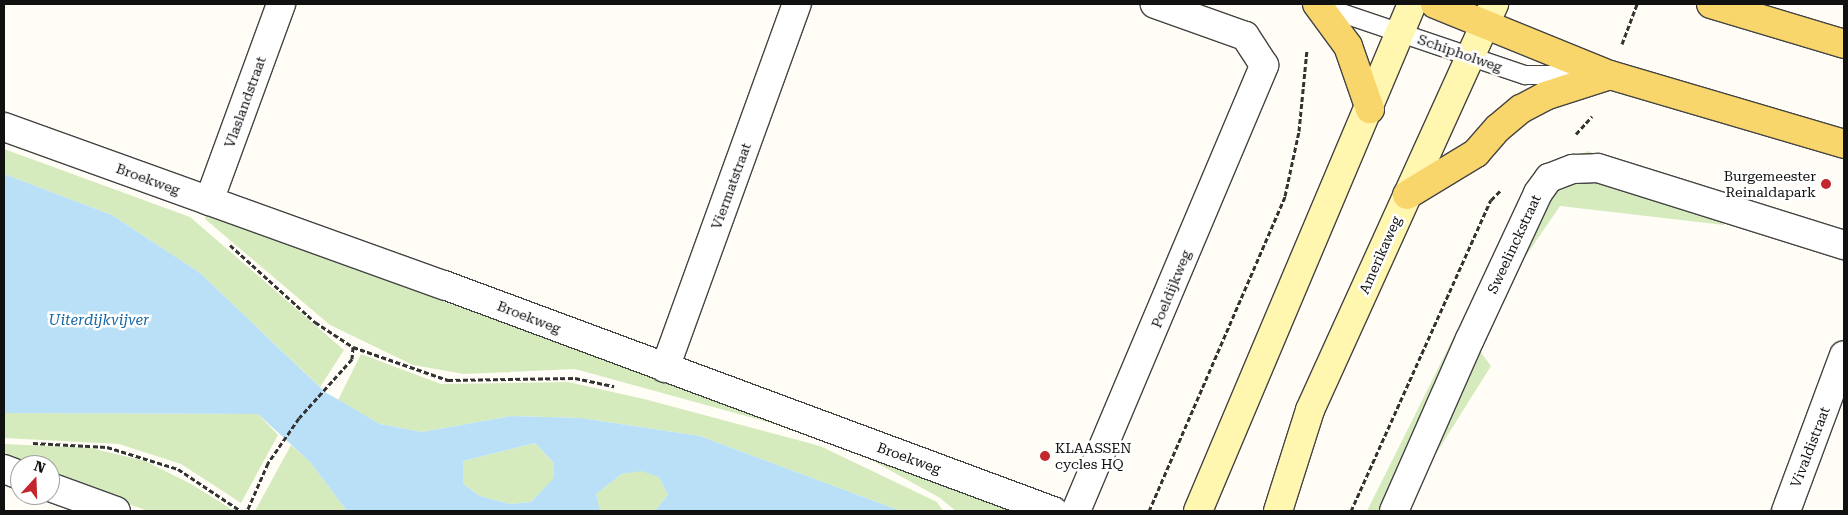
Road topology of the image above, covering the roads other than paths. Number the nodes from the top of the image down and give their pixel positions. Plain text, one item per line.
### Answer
1 (281, 4) edge
2 (797, 4) edge
3 (1155, 4) edge
4 (1317, 4) edge
5 (1412, 4) edge
6 (1435, 4) edge
7 (1711, 4) edge
8 (1489, 14) edge
9 (1402, 33) junction
10 (1844, 44) edge
11 (1470, 57) junction
12 (1610, 75) junction
13 (1370, 110) junction
14 (4, 127) edge
15 (1844, 144) edge
16 (1407, 195) junction
17 (209, 201) junction
18 (1844, 245) edge
19 (1844, 355) edge
20 (664, 368) junction
21 (60, 491) edge
22 (116, 511) edge
23 (1053, 511) edge
24 (1076, 511) edge
25 (1198, 511) edge
26 (1278, 511) edge
27 (1394, 511) edge
28 (1786, 511) edge

1 - 17 street, Vlaslandstraat
2 - 20 street, Viermatstraat
3 - 24 street, Poeldijkweg
4 - 9 lane, Schipholweg
4 - 13 main road
5 - 9 main road
6 - 8 main road, Schipholweg
7 - 10 main road
8 - 11 main road, Amerikaweg
8 - 12 main road, Schipholweg
9 - 11 lane, Schipholweg
9 - 13 main road
11 - 12 lane, Schipholweg
11 - 16 main road, Amerikaweg
12 - 15 main road, Schipholweg
12 - 16 main road
13 - 25 main road
14 - 17 street, Broekweg
16 - 26 main road, Amerikaweg
17 - 20 street, Broekweg
18 - 27 street, Sweelinckstraat
19 - 28 street, Vivaldistraat
20 - 23 street, Broekweg
21 - 22 street

